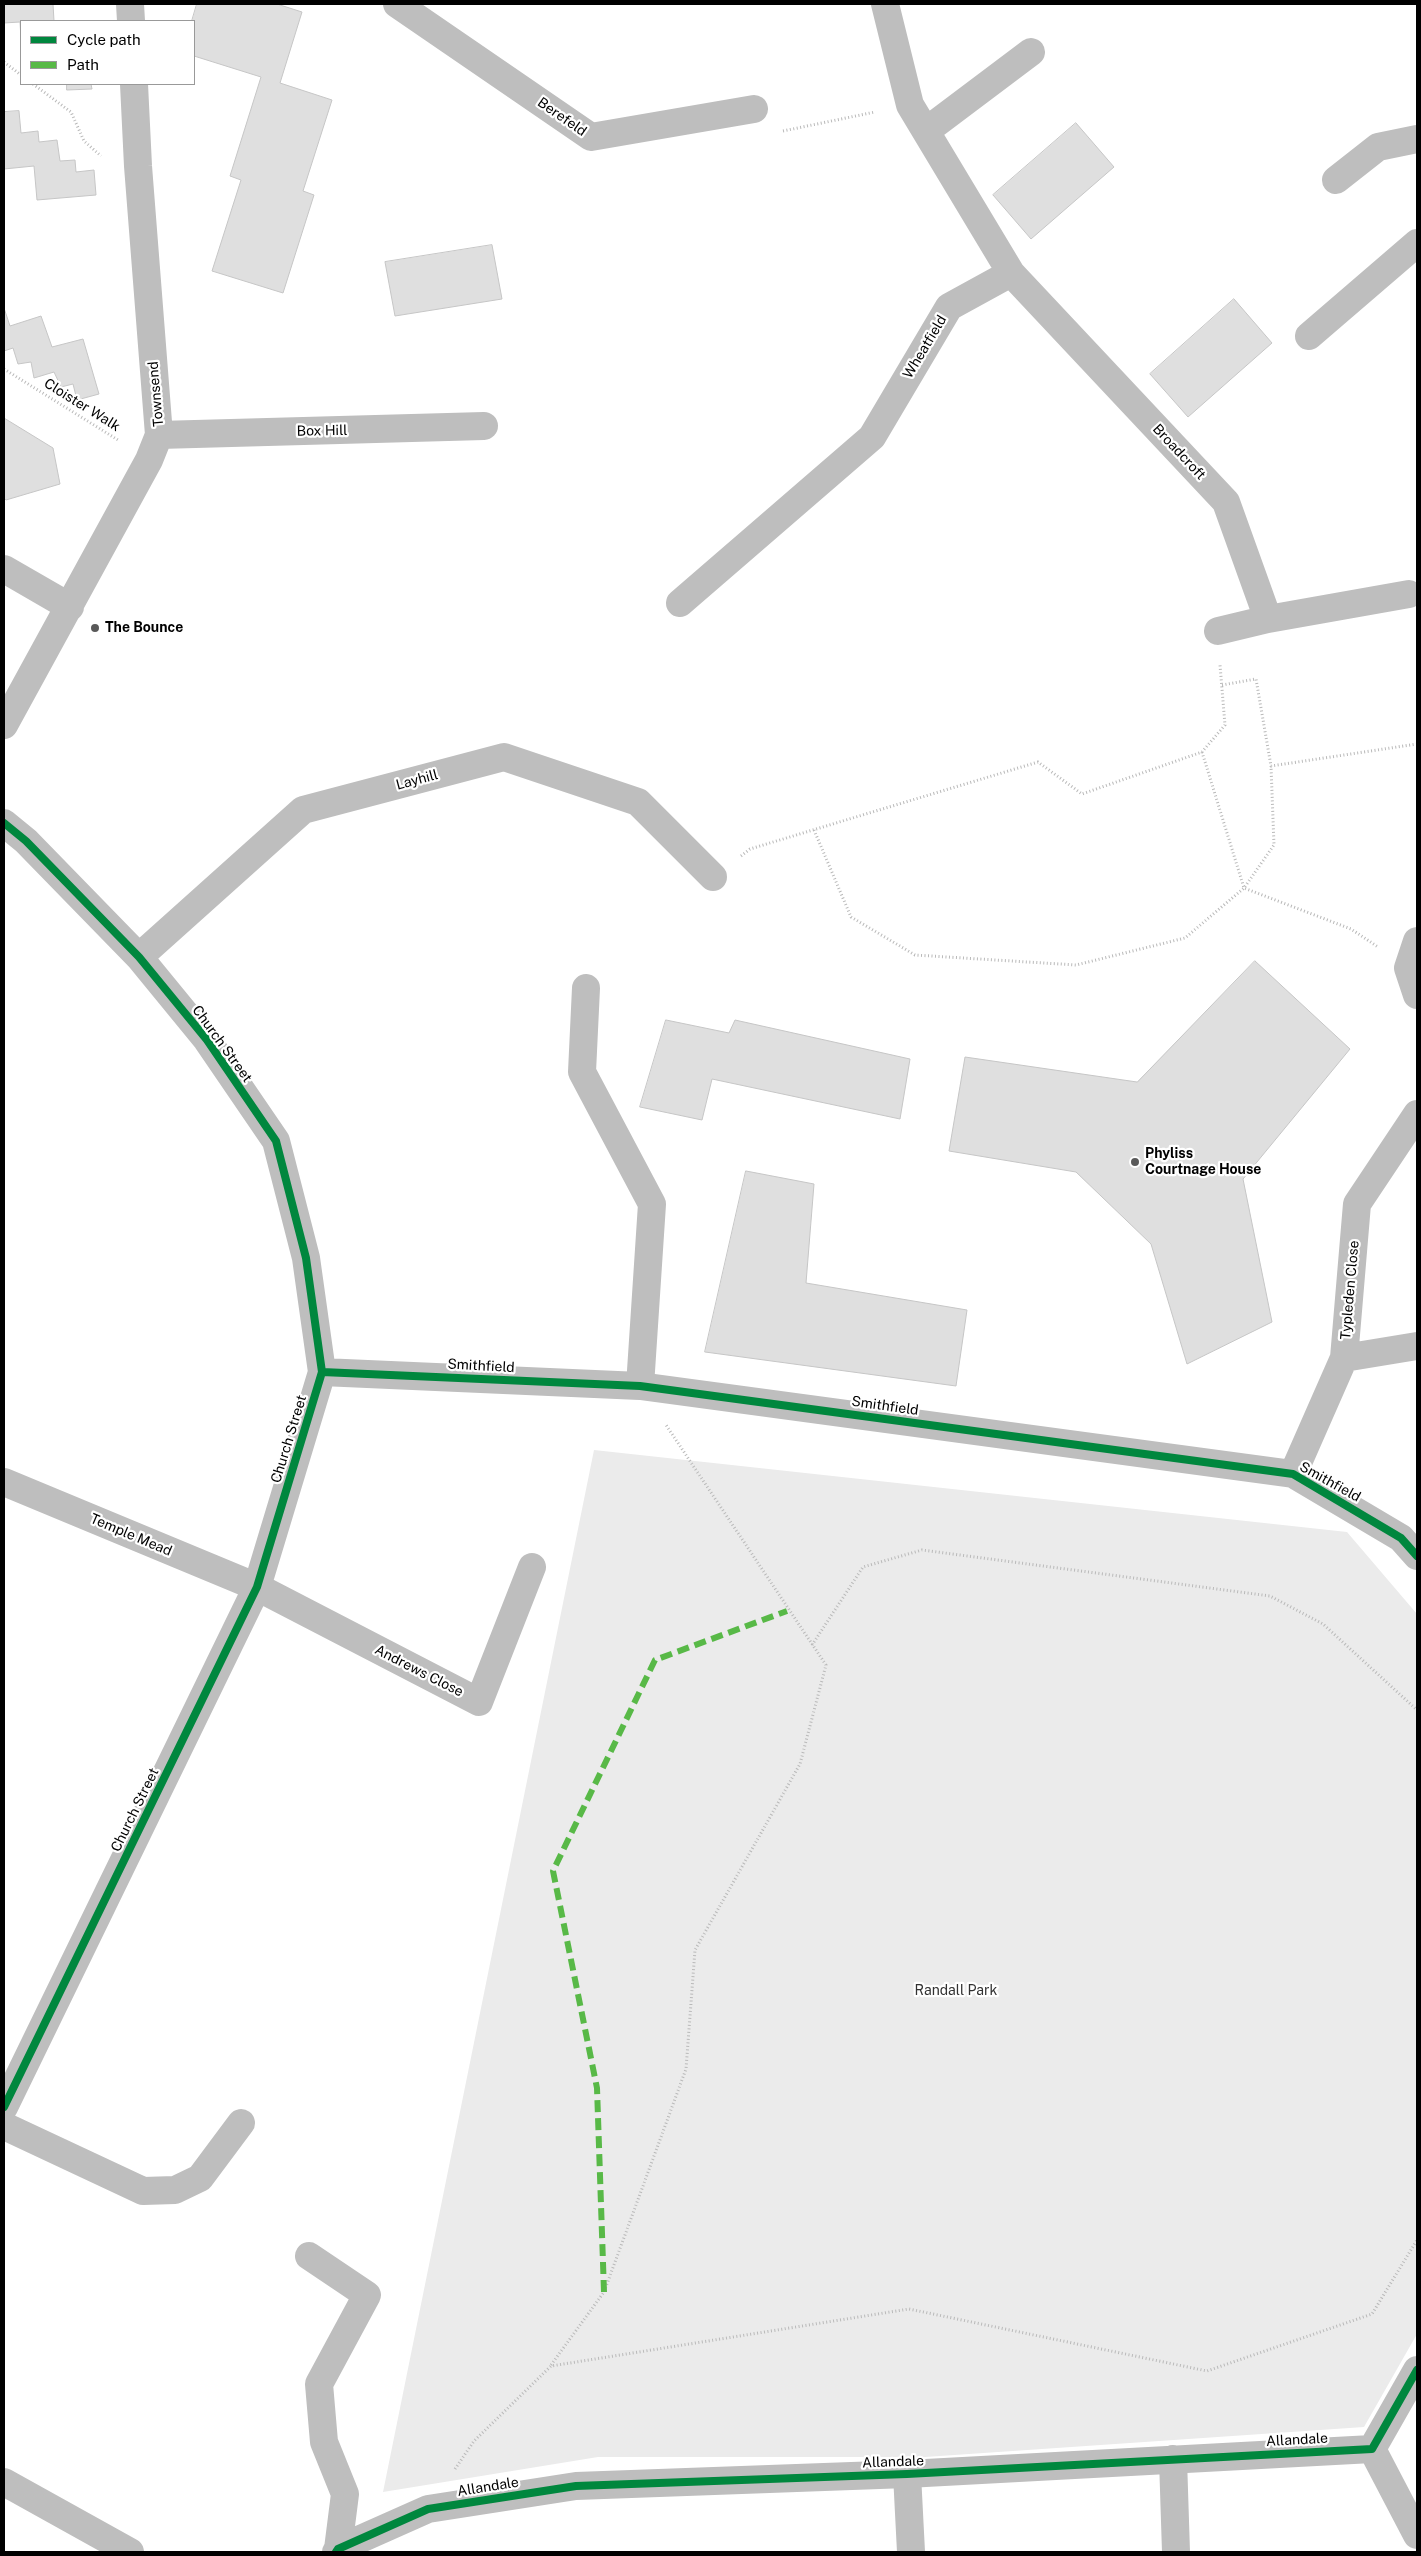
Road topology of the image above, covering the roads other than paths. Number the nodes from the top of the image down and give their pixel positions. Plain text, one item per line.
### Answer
1 (130, 4) edge
2 (397, 4) edge
3 (885, 4) edge
4 (131, 20) edge
5 (1031, 52) dead end
6 (134, 85) edge
7 (754, 109) road end
8 (926, 131) junction
9 (1417, 138) edge
10 (1336, 180) dead end
11 (1417, 243) edge
12 (1011, 273) junction
13 (1309, 336) dead end
14 (484, 426) dead end
15 (160, 435) junction
16 (4, 569) edge
17 (1409, 594) dead end
18 (680, 603) dead end
19 (70, 607) junction
20 (1268, 619) junction
21 (1218, 631) road end
22 (4, 725) edge
23 (4, 824) edge
24 (713, 877) road end
25 (1417, 941) edge
26 (139, 957) junction
27 (586, 988) dead end
28 (1417, 995) edge
29 (1417, 1114) edge
30 (1417, 1346) edge
31 (1344, 1358) junction
32 (322, 1372) junction
33 (640, 1386) junction
34 (1294, 1474) junction
35 (4, 1482) edge
36 (1417, 1556) edge
37 (532, 1567) dead end
38 (257, 1587) junction
39 (4, 2107) edge
40 (241, 2123) dead end
41 (4, 2126) edge
42 (309, 2256) dead end
43 (1417, 2370) edge
44 (1372, 2449) junction
45 (1173, 2459) junction
46 (907, 2474) junction
47 (4, 2482) edge
48 (1417, 2534) edge
49 (337, 2551) edge
50 (130, 2552) edge
51 (911, 2552) edge
52 (1176, 2552) edge

1 - 4 street
2 - 7 street, Berefeld
3 - 8 street
5 - 8 street
6 - 15 street, Townsend
8 - 12 street
9 - 10 street
11 - 13 street
12 - 18 street, Wheatfield
12 - 20 street, Broadcroft
14 - 15 street, Box Hill
15 - 19 street, Townsend
16 - 19 street
17 - 20 street
19 - 22 street, Townsend
20 - 21 street
23 - 26 street, Church Street
24 - 26 street, Layhill
25 - 28 street
26 - 32 street, Church Street
27 - 33 street
29 - 31 street, Typleden Close
30 - 31 street
31 - 34 street, Typleden Close
32 - 33 street, Smithfield
32 - 38 street, Church Street
33 - 34 street, Smithfield
34 - 36 street, Smithfield
35 - 38 street, Temple Mead
37 - 38 street, Andrews Close
38 - 39 street, Church Street
40 - 41 street
42 - 49 street
43 - 44 street
44 - 45 street, Allandale
44 - 48 street
45 - 46 street, Allandale
45 - 52 street
46 - 49 street, Allandale
46 - 51 street
47 - 50 street

